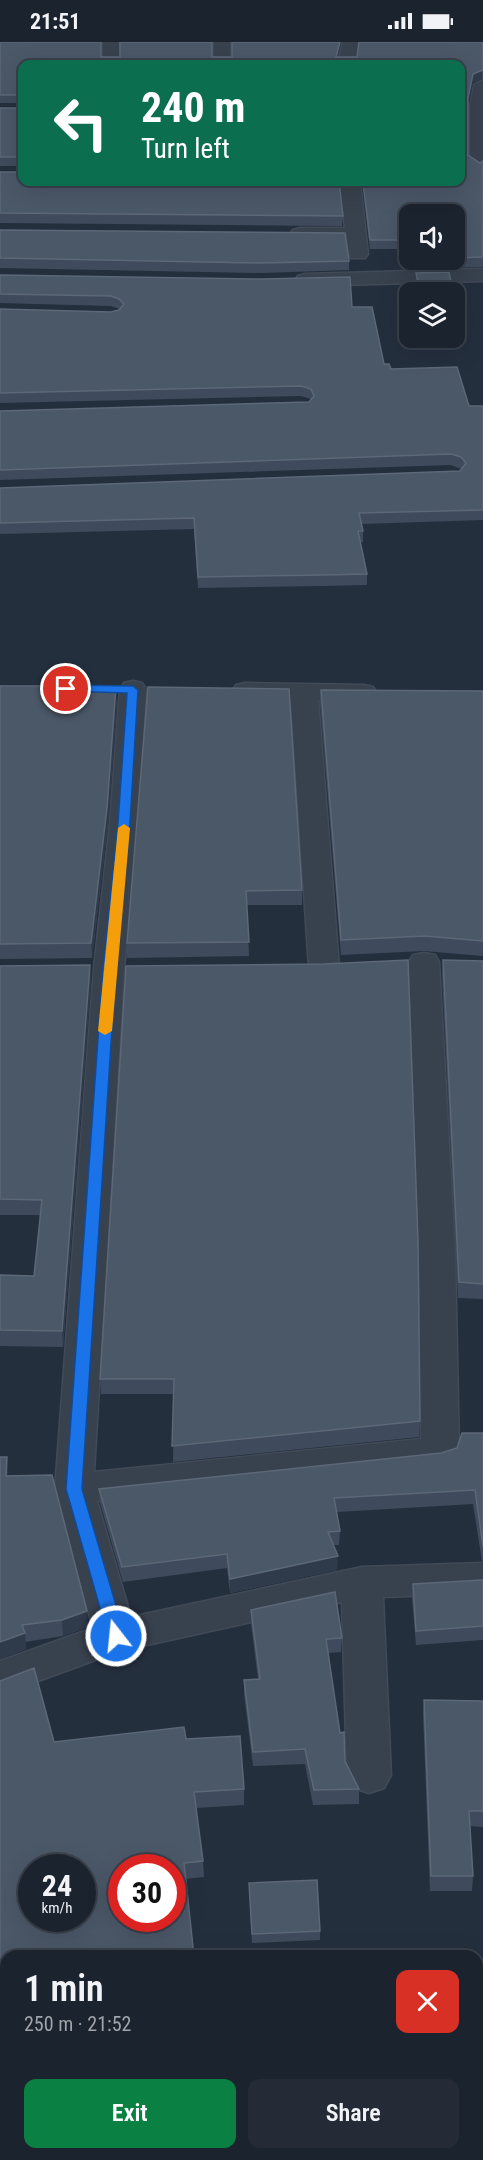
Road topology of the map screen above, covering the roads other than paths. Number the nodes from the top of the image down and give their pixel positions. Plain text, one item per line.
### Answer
1 (111, 42) edge
2 (222, 42) edge
3 (351, 42) edge
4 (111, 60) edge
5 (222, 60) edge
6 (348, 60) edge
7 (483, 85) edge
8 (474, 106) edge
9 (479, 164) edge
10 (350, 186) edge
11 (284, 234) edge
12 (355, 234) junction
13 (483, 275) edge
14 (361, 280) junction
15 (284, 281) edge
16 (133, 690) dead end
17 (224, 691) edge
18 (304, 692) junction
19 (387, 693) edge
20 (420, 963) dead end
21 (357, 966) edge
22 (74, 1489) junction
23 (483, 1578) edge
24 (362, 1582) junction
25 (116, 1636) junction
26 (0, 1678) edge
27 (369, 1775) dead end

1 - 4 street
2 - 5 street
3 - 6 street
7 - 8 street
8 - 9 street
10 - 12 street
11 - 12 street
12 - 14 street
13 - 14 street
14 - 15 street
16 - 22 street
17 - 18 street
18 - 19 street
18 - 21 street
20 - 22 street
22 - 25 street
23 - 24 street
24 - 25 street
24 - 27 street
25 - 26 street

